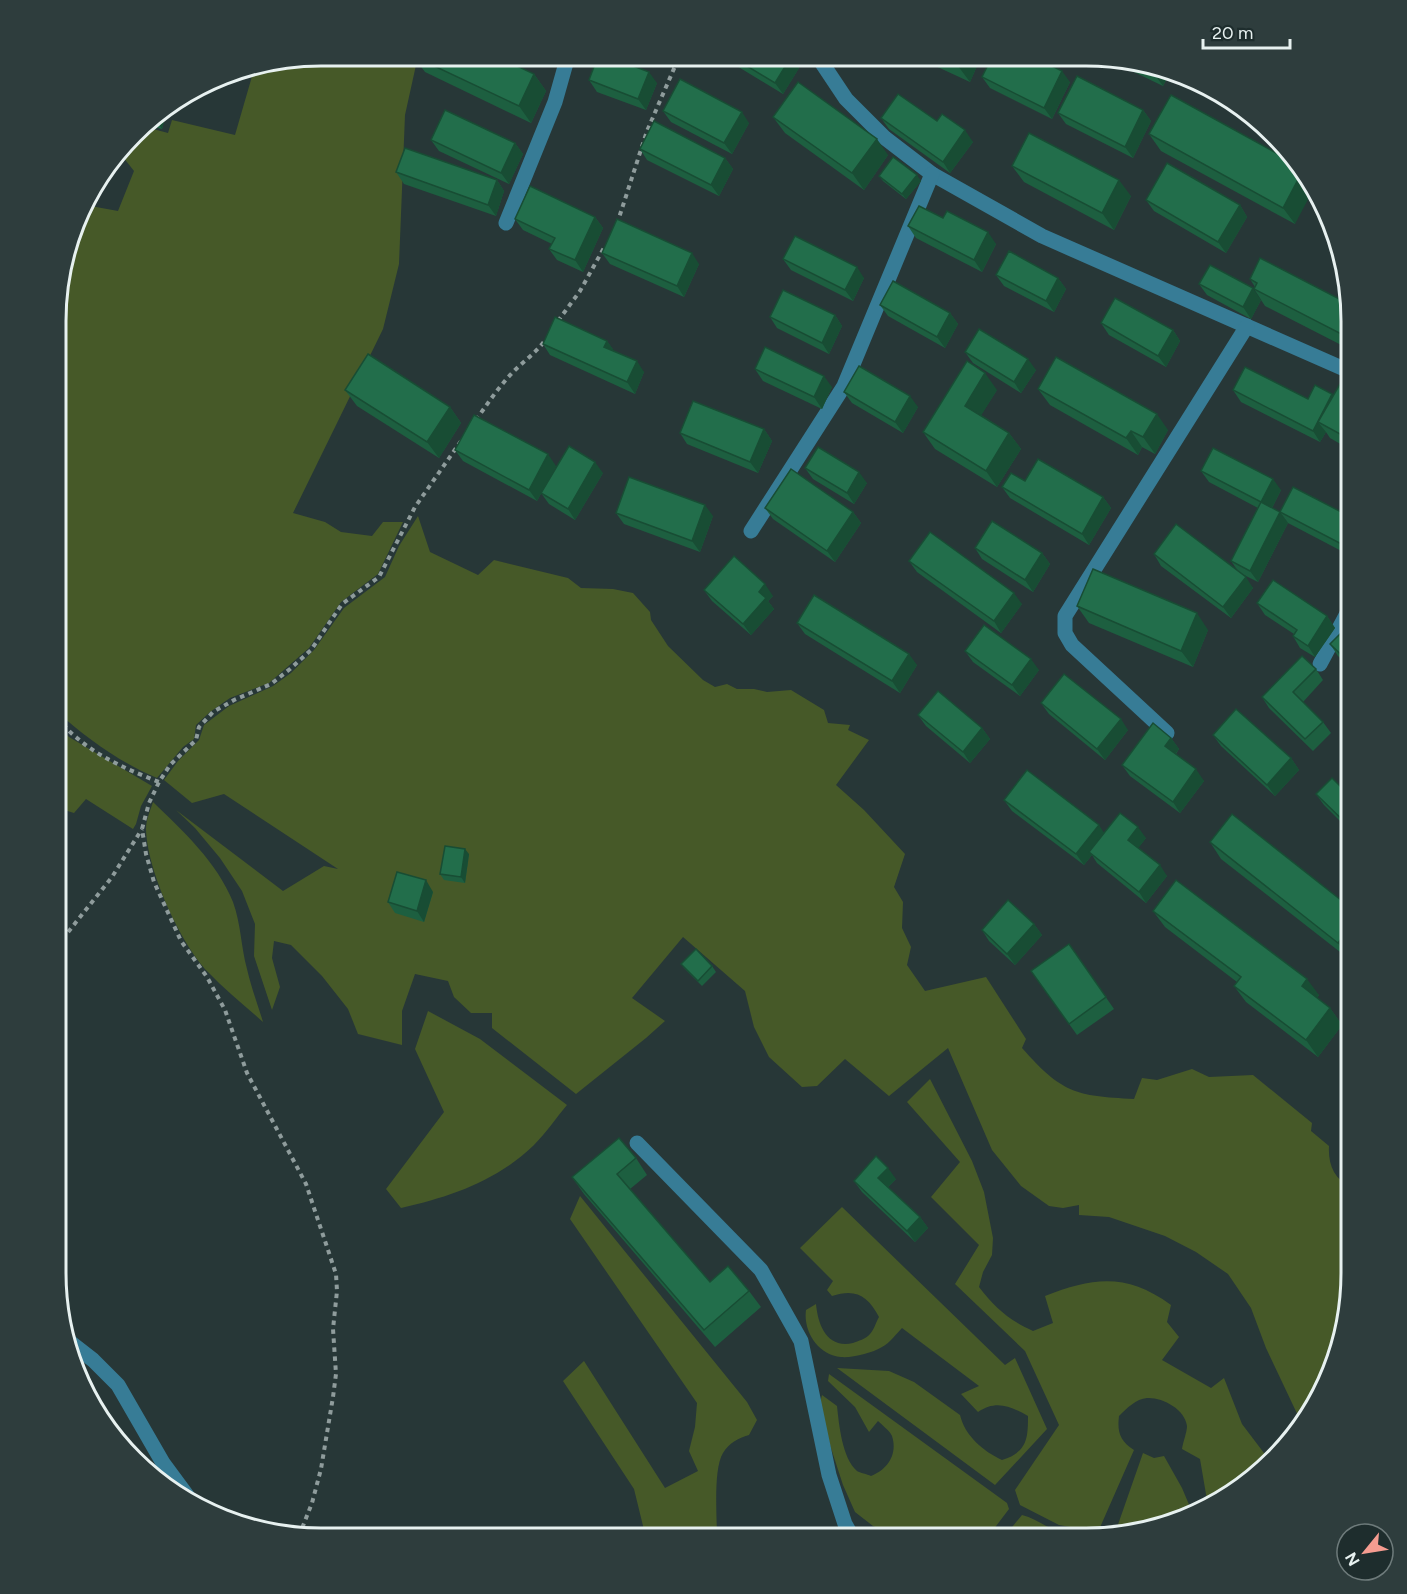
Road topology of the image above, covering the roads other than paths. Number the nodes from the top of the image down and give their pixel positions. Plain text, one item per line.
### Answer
1 (565, 66) edge
2 (824, 66) edge
3 (932, 174) junction
4 (506, 223) dead end
5 (1247, 326) junction
6 (1341, 368) edge
7 (750, 531) dead end
8 (1341, 625) edge
9 (1320, 664) dead end
10 (1167, 733) edge
11 (637, 1143) dead end
12 (78, 1348) edge
13 (179, 1485) edge
14 (847, 1528) edge

1 - 4 street
2 - 3 street
3 - 5 street
3 - 7 street
5 - 6 street
5 - 10 street
8 - 9 street
11 - 14 street
12 - 13 street

